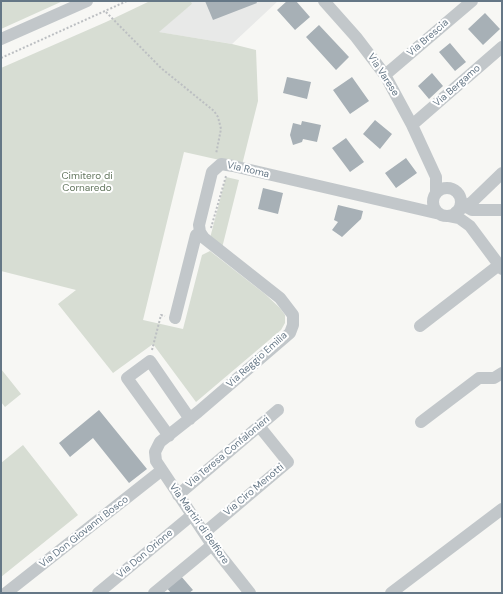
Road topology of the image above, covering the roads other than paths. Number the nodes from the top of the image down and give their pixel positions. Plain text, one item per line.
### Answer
1 (87, 1) edge
2 (324, 1) edge
3 (472, 1) edge
4 (1, 39) edge
5 (502, 47) edge
6 (385, 75) junction
7 (412, 125) junction
8 (428, 159) junction
9 (502, 173) edge
10 (454, 190) junction
11 (484, 191) junction
12 (435, 195) junction
13 (412, 209) junction
14 (454, 210) junction
15 (496, 210) edge
16 (474, 231) junction
17 (204, 236) junction
18 (500, 267) edge
19 (175, 318) road end
20 (420, 326) dead end
21 (502, 373) edge
22 (278, 410) dead end
23 (190, 419) junction
24 (421, 422) dead end
25 (259, 426) junction
26 (169, 436) junction
27 (155, 452) joint
28 (162, 470) junction
29 (178, 495) junction
30 (502, 509) edge
31 (192, 515) junction
32 (204, 533) junction
33 (212, 545) junction
34 (247, 592) edge
35 (394, 592) edge
36 (6, 593) edge
37 (98, 593) edge
38 (154, 593) edge

1 - 4 street
2 - 6 street, Via Varese
3 - 6 street, Via Brescia
5 - 7 street, Via Bergamo
6 - 7 street, Via Varese
7 - 8 street, Via Varese
8 - 10 street, Via Varese
8 - 12 street, Via Varese
9 - 11 street
10 - 12 street
10 - 14 street, Via Varese
11 - 14 street
11 - 15 street
12 - 13 street
12 - 14 street, Via Varese
13 - 14 street, Via Roma
13 - 17 street, Via Roma
14 - 15 street, Via Roma
14 - 16 street
15 - 16 street
16 - 18 street
17 - 19 street, Via Roma
17 - 23 street, Via Reggio Emilia
18 - 20 street
21 - 24 street
22 - 25 street, Via Teresa Confalonieri
23 - 26 street, Via Reggio Emilia
23 - 26 street
25 - 29 street, Via Teresa Confalonieri
25 - 32 street, Via Ciro Menotti
26 - 27 street, Via Reggio Emilia
27 - 28 street, Via Martiri di Belfiore
28 - 29 street, Via Martiri di Belfiore
28 - 36 street, Via Don Giovanni Bosco
29 - 31 street, Via Martiri di Belfiore
30 - 35 street
31 - 32 street, Via Martiri di Belfiore
31 - 37 street, Via Don Orione
32 - 33 street, Via Martiri di Belfiore
33 - 34 street, Via Martiri di Belfiore
33 - 38 street

